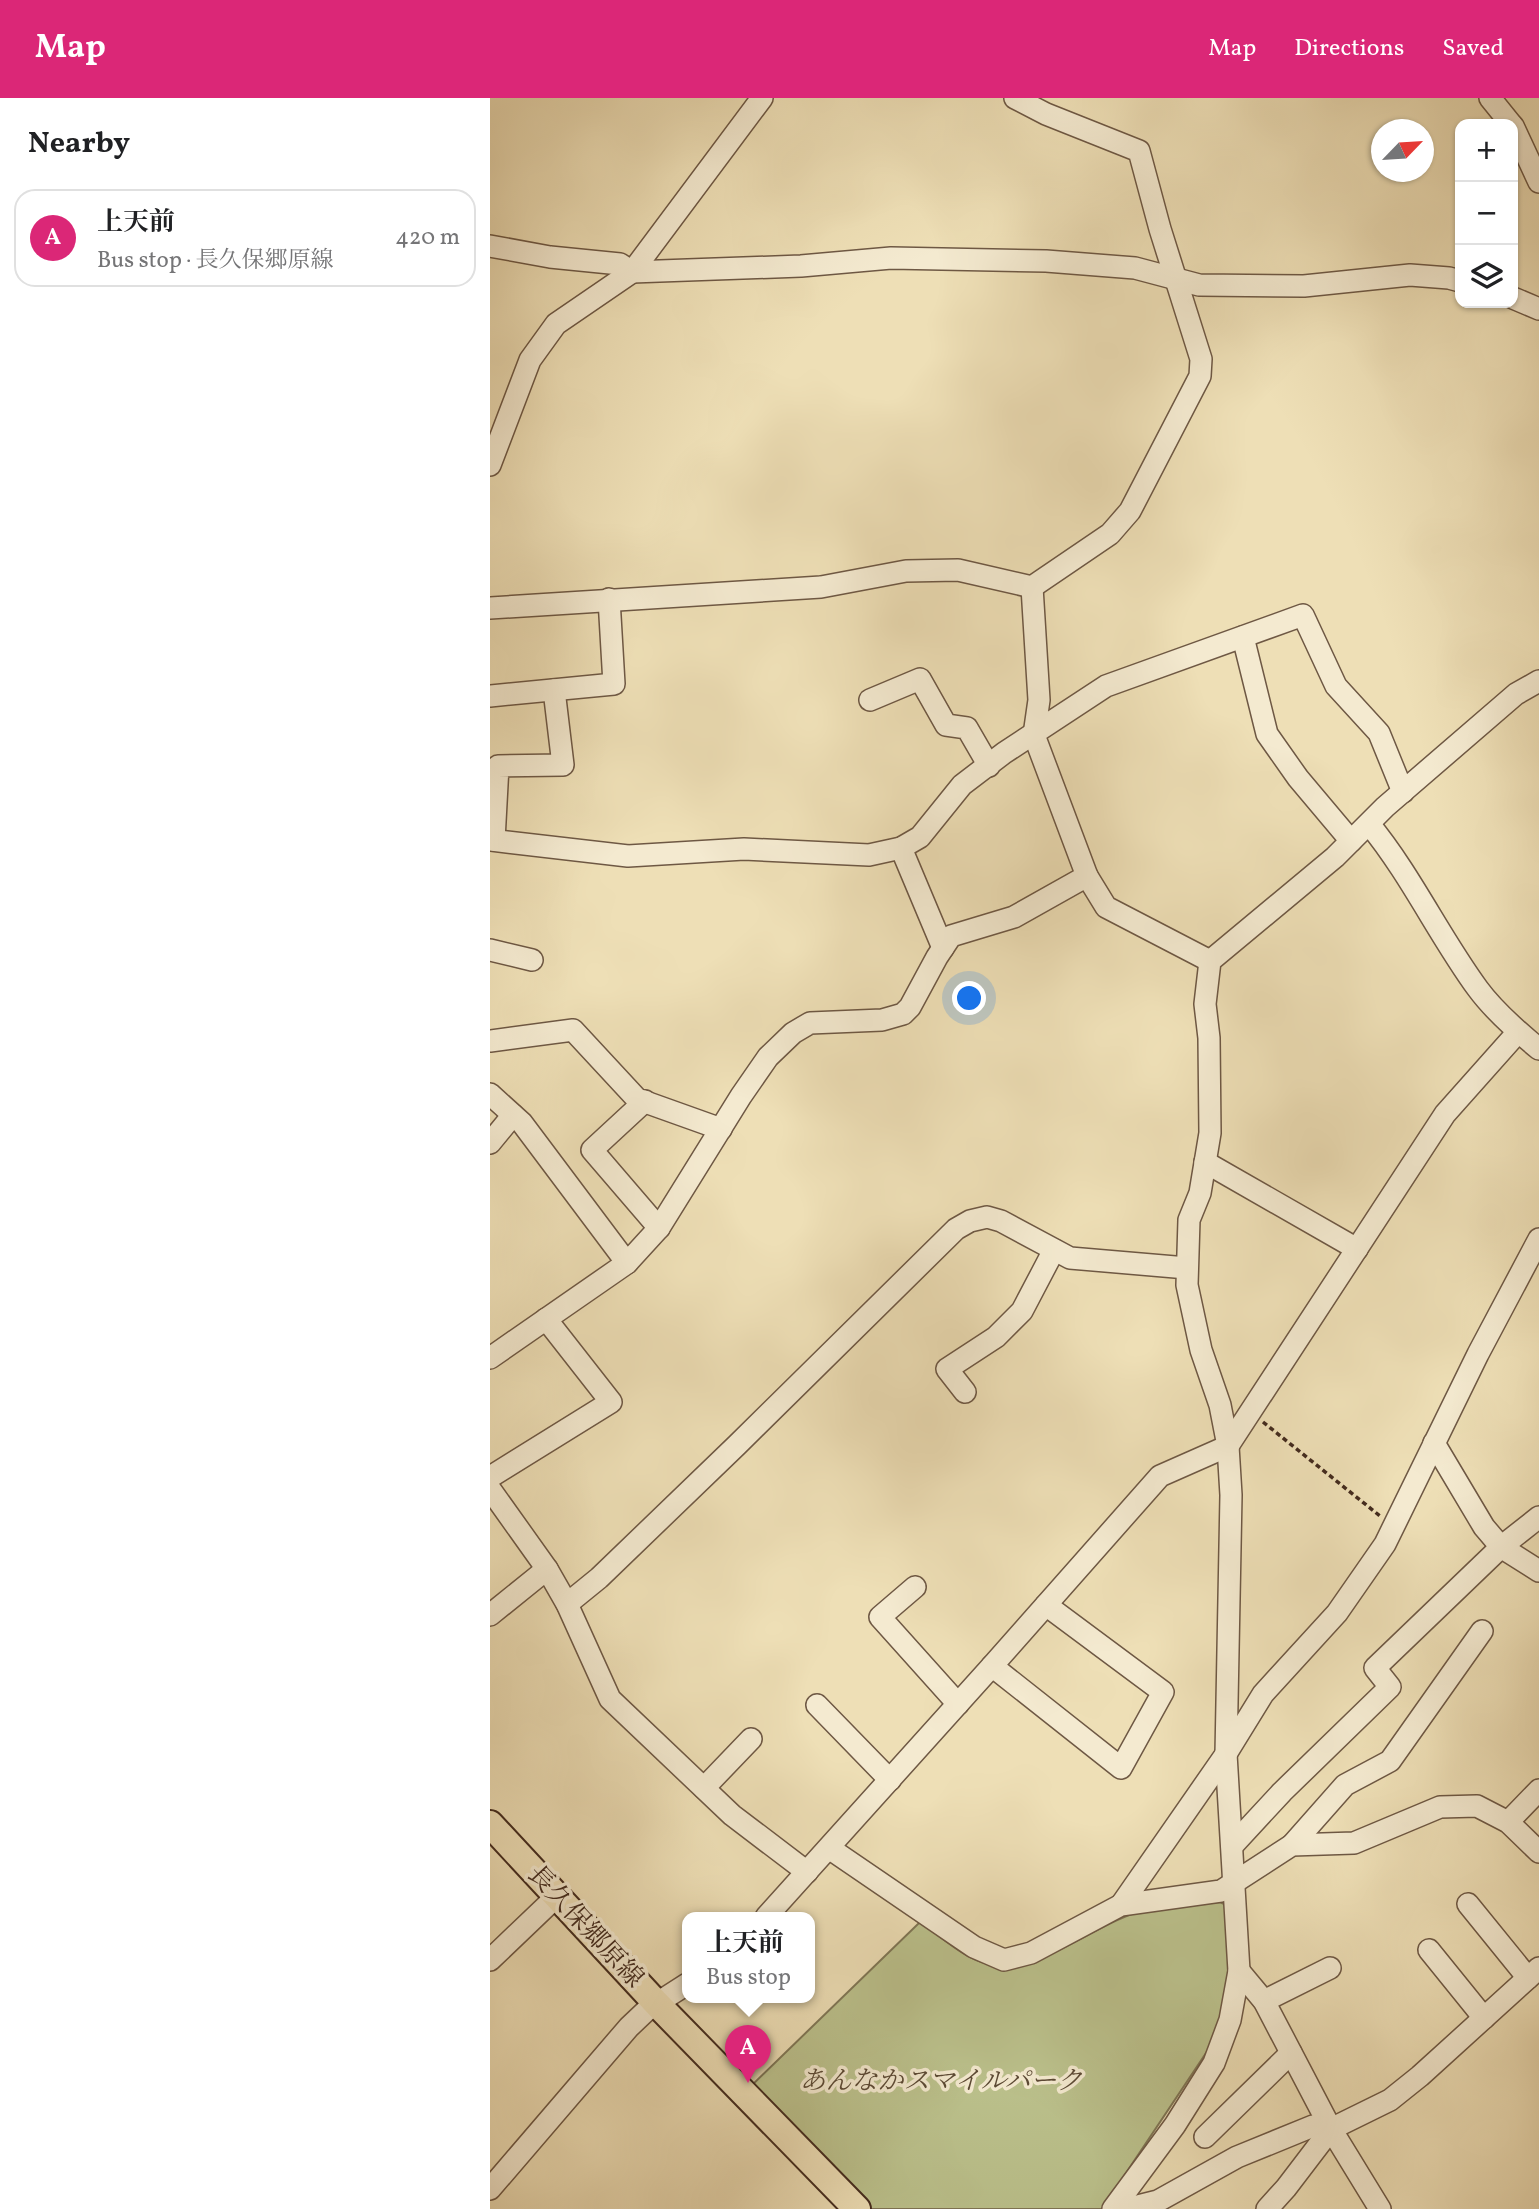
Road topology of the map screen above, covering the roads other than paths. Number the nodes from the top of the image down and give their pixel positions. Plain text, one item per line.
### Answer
1 (762, 98) edge
2 (1017, 98) edge
3 (1490, 98) edge
4 (1507, 119) edge
5 (1518, 138) edge
6 (1539, 182) edge
7 (490, 246) edge
8 (632, 272) junction
9 (1176, 279) junction
10 (1455, 280) edge
11 (1518, 299) edge
12 (1538, 305) edge
13 (494, 440) edge
14 (490, 465) edge
15 (1032, 587) junction
16 (609, 599) junction
17 (490, 608) edge
18 (1243, 637) junction
19 (1539, 681) edge
20 (554, 690) junction
21 (490, 696) edge
22 (870, 700) dead end
23 (1034, 735) junction
24 (989, 766) junction
25 (1403, 792) junction
26 (1369, 824) junction
27 (492, 840) edge
28 (1351, 841) junction
29 (901, 848) junction
30 (1087, 876) junction
31 (943, 948) junction
32 (490, 950) edge
33 (532, 960) dead end
34 (1210, 961) junction
35 (1518, 1032) junction
36 (490, 1041) edge
37 (1539, 1049) edge
38 (490, 1094) edge
39 (645, 1101) junction
40 (513, 1115) junction
41 (721, 1129) junction
42 (490, 1143) edge
43 (1205, 1162) junction
44 (659, 1228) junction
45 (1539, 1239) edge
46 (1357, 1249) junction
47 (1054, 1250) junction
48 (627, 1264) junction
49 (1187, 1268) junction
50 (546, 1319) junction
51 (490, 1358) edge
52 (965, 1392) dead end
53 (1434, 1443) junction
54 (1228, 1446) junction
55 (490, 1476) edge
56 (490, 1489) edge
57 (1539, 1517) edge
58 (1501, 1547) junction
59 (547, 1569) junction
60 (1539, 1571) edge
61 (915, 1587) dead end
62 (567, 1604) junction
63 (1046, 1605) junction
64 (490, 1615) edge
65 (1482, 1631) dead end
66 (992, 1666) junction
67 (958, 1704) junction
68 (817, 1705) dead end
69 (751, 1739) dead end
70 (1226, 1754) junction
71 (890, 1780) junction
72 (704, 1788) junction
73 (1539, 1790) edge
74 (1508, 1822) junction
75 (490, 1824) edge
76 (1292, 1845) junction
77 (1232, 1846) junction
78 (829, 1848) junction
79 (1539, 1852) edge
80 (807, 1872) junction
81 (1236, 1883) junction
82 (557, 1896) junction
83 (1468, 1904) dead end
84 (1121, 1905) junction
85 (771, 1912) edge
86 (1429, 1950) dead end
87 (490, 1960) edge
88 (1330, 1968) dead end
89 (1239, 1971) junction
90 (1534, 1973) edge
91 (682, 1987) edge
92 (1264, 2001) junction
93 (657, 2004) junction
94 (1484, 2018) junction
95 (1291, 2053) junction
96 (1331, 2129) junction
97 (1205, 2137) dead end
98 (490, 2189) edge
99 (857, 2209) edge
100 (1113, 2209) edge
101 (1126, 2209) edge
102 (1267, 2209) edge
103 (1380, 2209) edge

1 - 8 street
2 - 9 street
3 - 4 street
5 - 6 street
7 - 8 street
8 - 9 street
8 - 13 street
9 - 10 street
9 - 15 street
11 - 12 street
13 - 14 street
15 - 16 street
15 - 23 street
16 - 17 street
16 - 20 street
18 - 23 street
18 - 25 street
18 - 28 street
19 - 25 street
20 - 21 street
20 - 27 street
22 - 24 street
23 - 24 street
23 - 30 street
24 - 29 street
25 - 26 street
26 - 28 street
26 - 35 street
27 - 29 street
28 - 34 street
29 - 31 street
30 - 31 street
30 - 34 street
31 - 41 street
32 - 33 street
34 - 43 street
35 - 37 street
35 - 46 street
36 - 39 street
38 - 40 street
39 - 41 street
39 - 44 street
40 - 42 street
40 - 48 street
41 - 44 street
43 - 46 street
43 - 49 street
44 - 48 street
45 - 53 street
46 - 54 street
47 - 49 street
47 - 52 street
47 - 62 street
48 - 50 street
49 - 54 street
50 - 51 street
50 - 55 street
53 - 58 street
53 - 70 street
54 - 63 street
54 - 70 street
56 - 59 street
57 - 58 street
58 - 60 street
58 - 77 street
59 - 62 street
59 - 64 street
61 - 67 street
62 - 72 street
63 - 66 street
63 - 66 street
65 - 76 street
66 - 67 street
67 - 71 street
68 - 71 street
69 - 72 street
70 - 77 street
70 - 84 street
71 - 78 street
72 - 80 street
73 - 74 street
74 - 76 street
74 - 79 street
75 - 82 main road, 長久保郷原線
76 - 81 street
77 - 81 street
78 - 80 street
78 - 84 street
80 - 85 street
81 - 84 street
81 - 89 street
82 - 87 street
82 - 93 main road, 長久保郷原線
83 - 90 street
86 - 94 street
88 - 92 street
89 - 92 street
89 - 100 street
90 - 94 street
91 - 93 street
92 - 95 street
93 - 98 street
93 - 99 main road, 長久保郷原線
94 - 96 street
95 - 96 street
95 - 97 street
96 - 101 street
96 - 102 street
96 - 103 street

